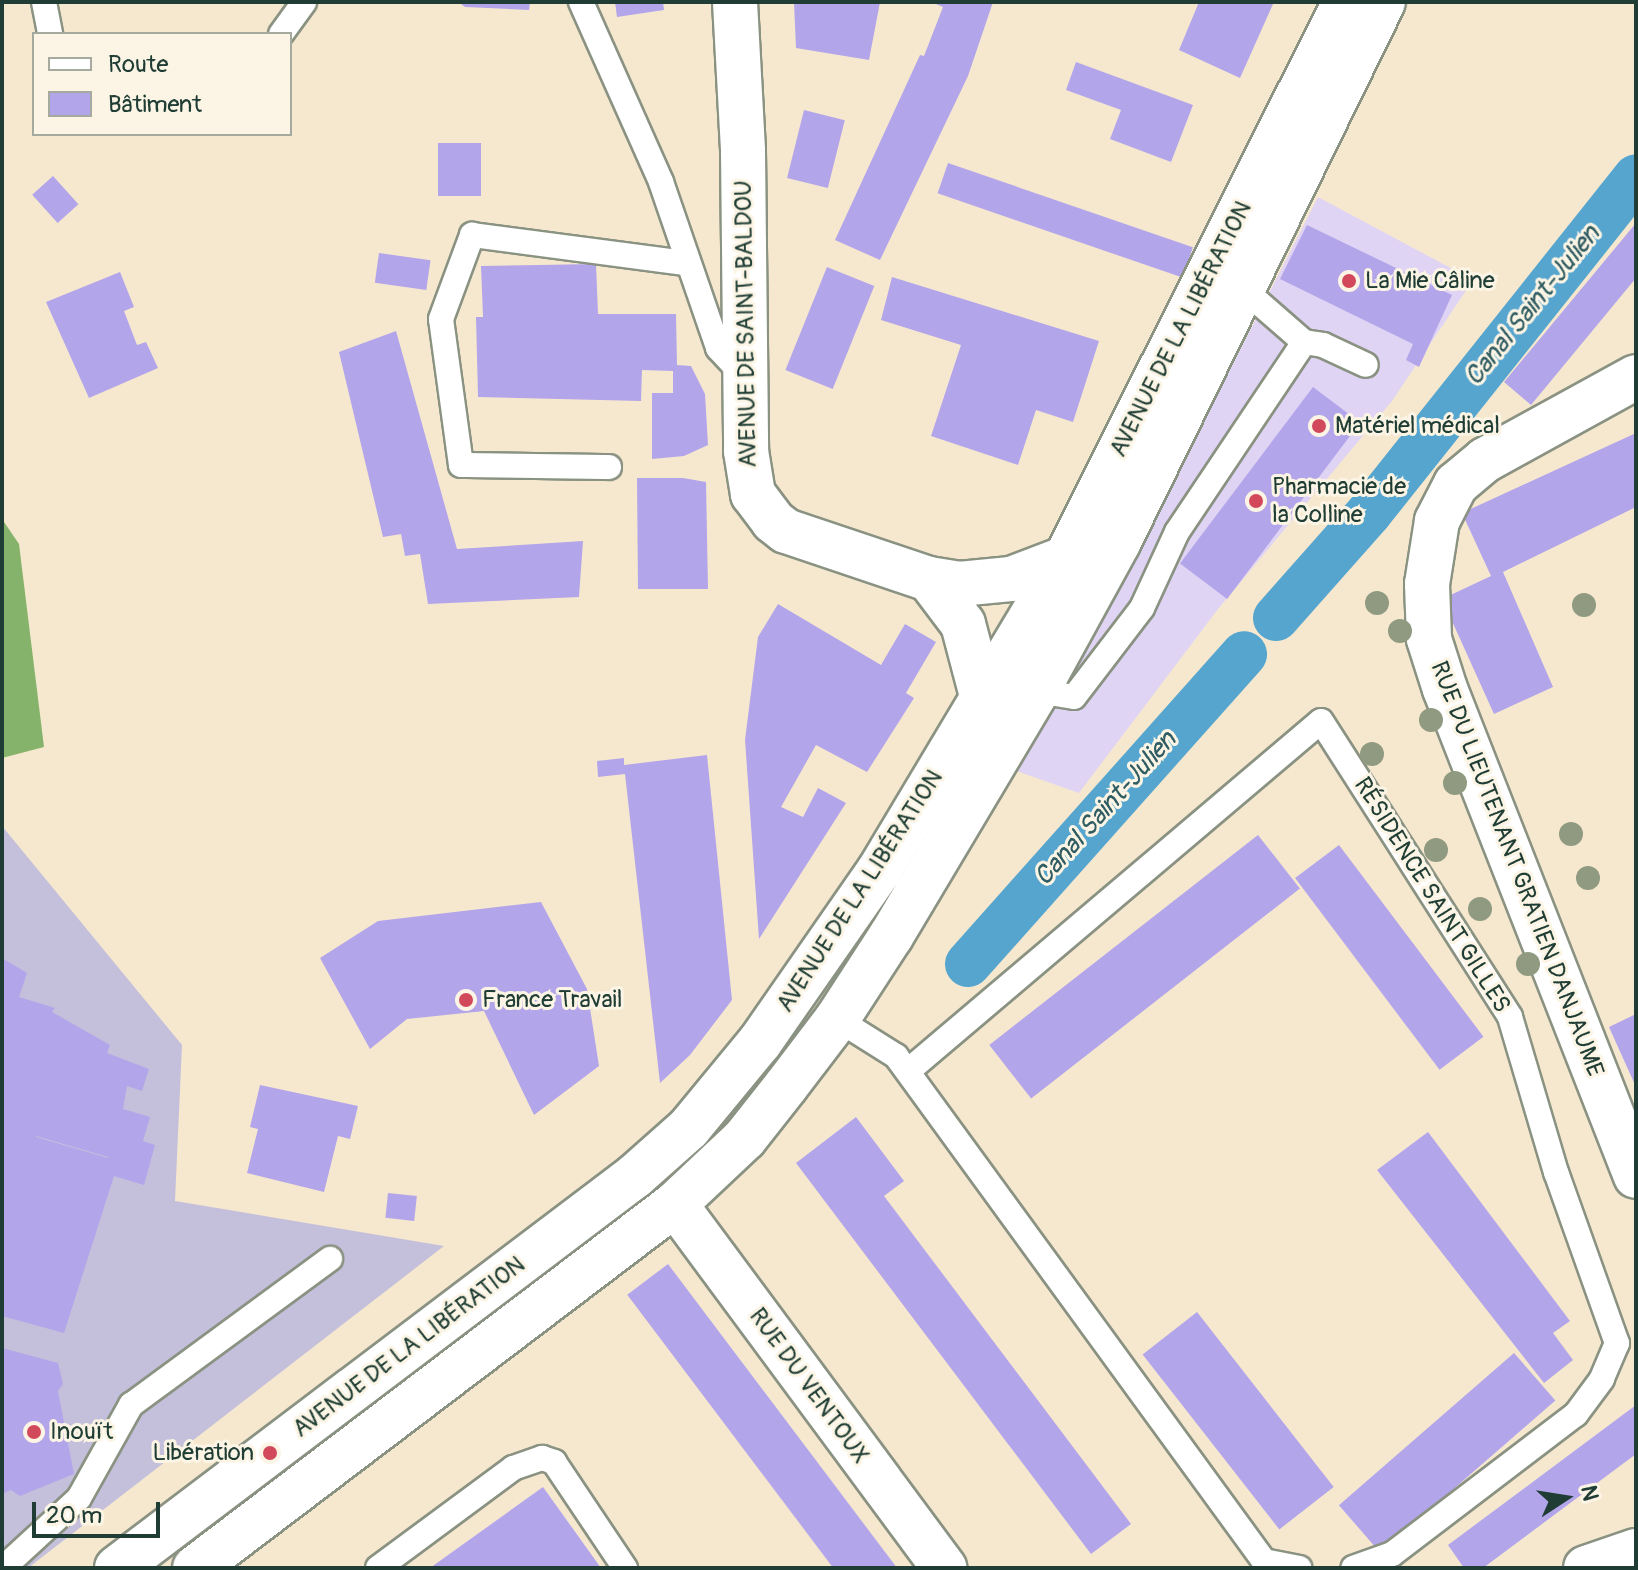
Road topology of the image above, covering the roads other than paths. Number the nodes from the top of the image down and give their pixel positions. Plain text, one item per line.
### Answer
1 (44, 2) edge
2 (304, 2) edge
3 (581, 2) edge
4 (735, 2) edge
5 (1345, 2) edge
6 (1383, 2) edge
7 (50, 32) edge
8 (282, 32) edge
9 (686, 263) junction
10 (1242, 288) junction
11 (1304, 342) junction
12 (1366, 365) dead end
13 (1636, 377) edge
14 (746, 378) junction
15 (609, 467) dead end
16 (1066, 558) junction
17 (929, 579) junction
18 (1037, 691) junction
19 (982, 696) junction
20 (837, 1019) junction
21 (908, 1071) junction
22 (1636, 1176) edge
23 (675, 1204) junction
24 (330, 1259) dead end
25 (1636, 1551) edge
26 (3, 1568) edge
27 (117, 1568) edge
28 (195, 1568) edge
29 (378, 1568) edge
30 (625, 1568) edge
31 (944, 1568) edge
32 (1299, 1568) edge
33 (1353, 1568) edge
34 (1586, 1568) edge

1 - 7 lane
2 - 8 lane
3 - 9 lane
4 - 14 main road, AVENUE DE SAINT-BALDOU
5 - 16 main road, AVENUE DE LA LIBÉRATION
6 - 10 main road, AVENUE DE LA LIBÉRATION
9 - 14 lane
9 - 15 lane
10 - 11 lane
10 - 18 main road, AVENUE DE LA LIBÉRATION
11 - 12 lane
11 - 18 lane
13 - 22 main road, RUE DU LIEUTENANT GRATIEN DANJAUME
14 - 17 main road, AVENUE DE SAINT-BALDOU
16 - 17 main road, AVENUE DE SAINT-BALDOU
16 - 19 main road, AVENUE DE LA LIBÉRATION
17 - 19 main road
18 - 20 main road, AVENUE DE LA LIBÉRATION
19 - 27 main road, AVENUE DE LA LIBÉRATION
20 - 21 lane
20 - 23 main road, AVENUE DE LA LIBÉRATION
21 - 32 lane
21 - 33 lane, RÉSIDENCE SAINT GILLES
23 - 28 main road, AVENUE DE LA LIBÉRATION
23 - 31 main road, RUE DU VENTOUX
24 - 26 lane
25 - 34 main road
29 - 30 lane

